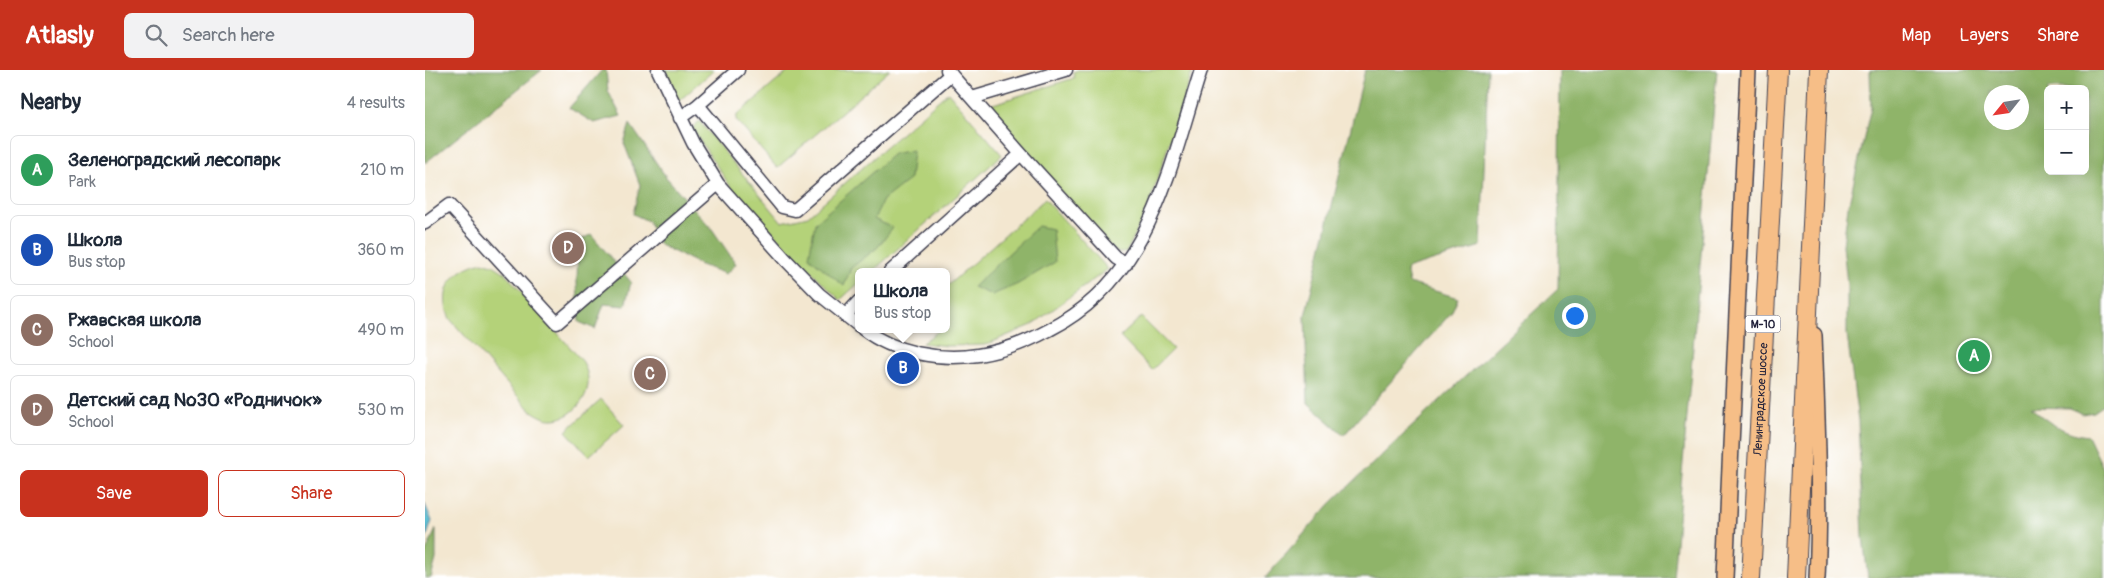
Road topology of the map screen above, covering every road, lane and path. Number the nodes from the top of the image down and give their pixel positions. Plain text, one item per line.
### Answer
1 (658, 70) edge
2 (739, 70) edge
3 (1066, 70) edge
4 (1201, 70) edge
5 (1748, 70) edge
6 (1778, 70) edge
7 (1819, 70) edge
8 (949, 72) edge
9 (972, 98) junction
10 (699, 105) junction
11 (680, 118) junction
12 (1021, 154) junction
13 (718, 184) junction
14 (425, 223) edge
15 (1811, 259) junction
16 (1126, 264) junction
17 (893, 268) edge
18 (855, 305) edge
19 (845, 316) junction
20 (855, 323) edge
21 (870, 333) edge
22 (1725, 578) edge
23 (1751, 578) edge
24 (1796, 578) edge
25 (1817, 578) edge

1 - 11 street
2 - 10 street
3 - 9 street
4 - 16 street
5 - 22 main road
6 - 23 highway, Ленинградское шоссе / М-10
7 - 15 highway
8 - 9 street
8 - 10 street
9 - 12 street
10 - 11 street
11 - 13 street
12 - 16 street
12 - 17 street
13 - 14 street
13 - 19 street
15 - 24 highway
15 - 25 main road
16 - 21 street
18 - 19 street
19 - 20 street

